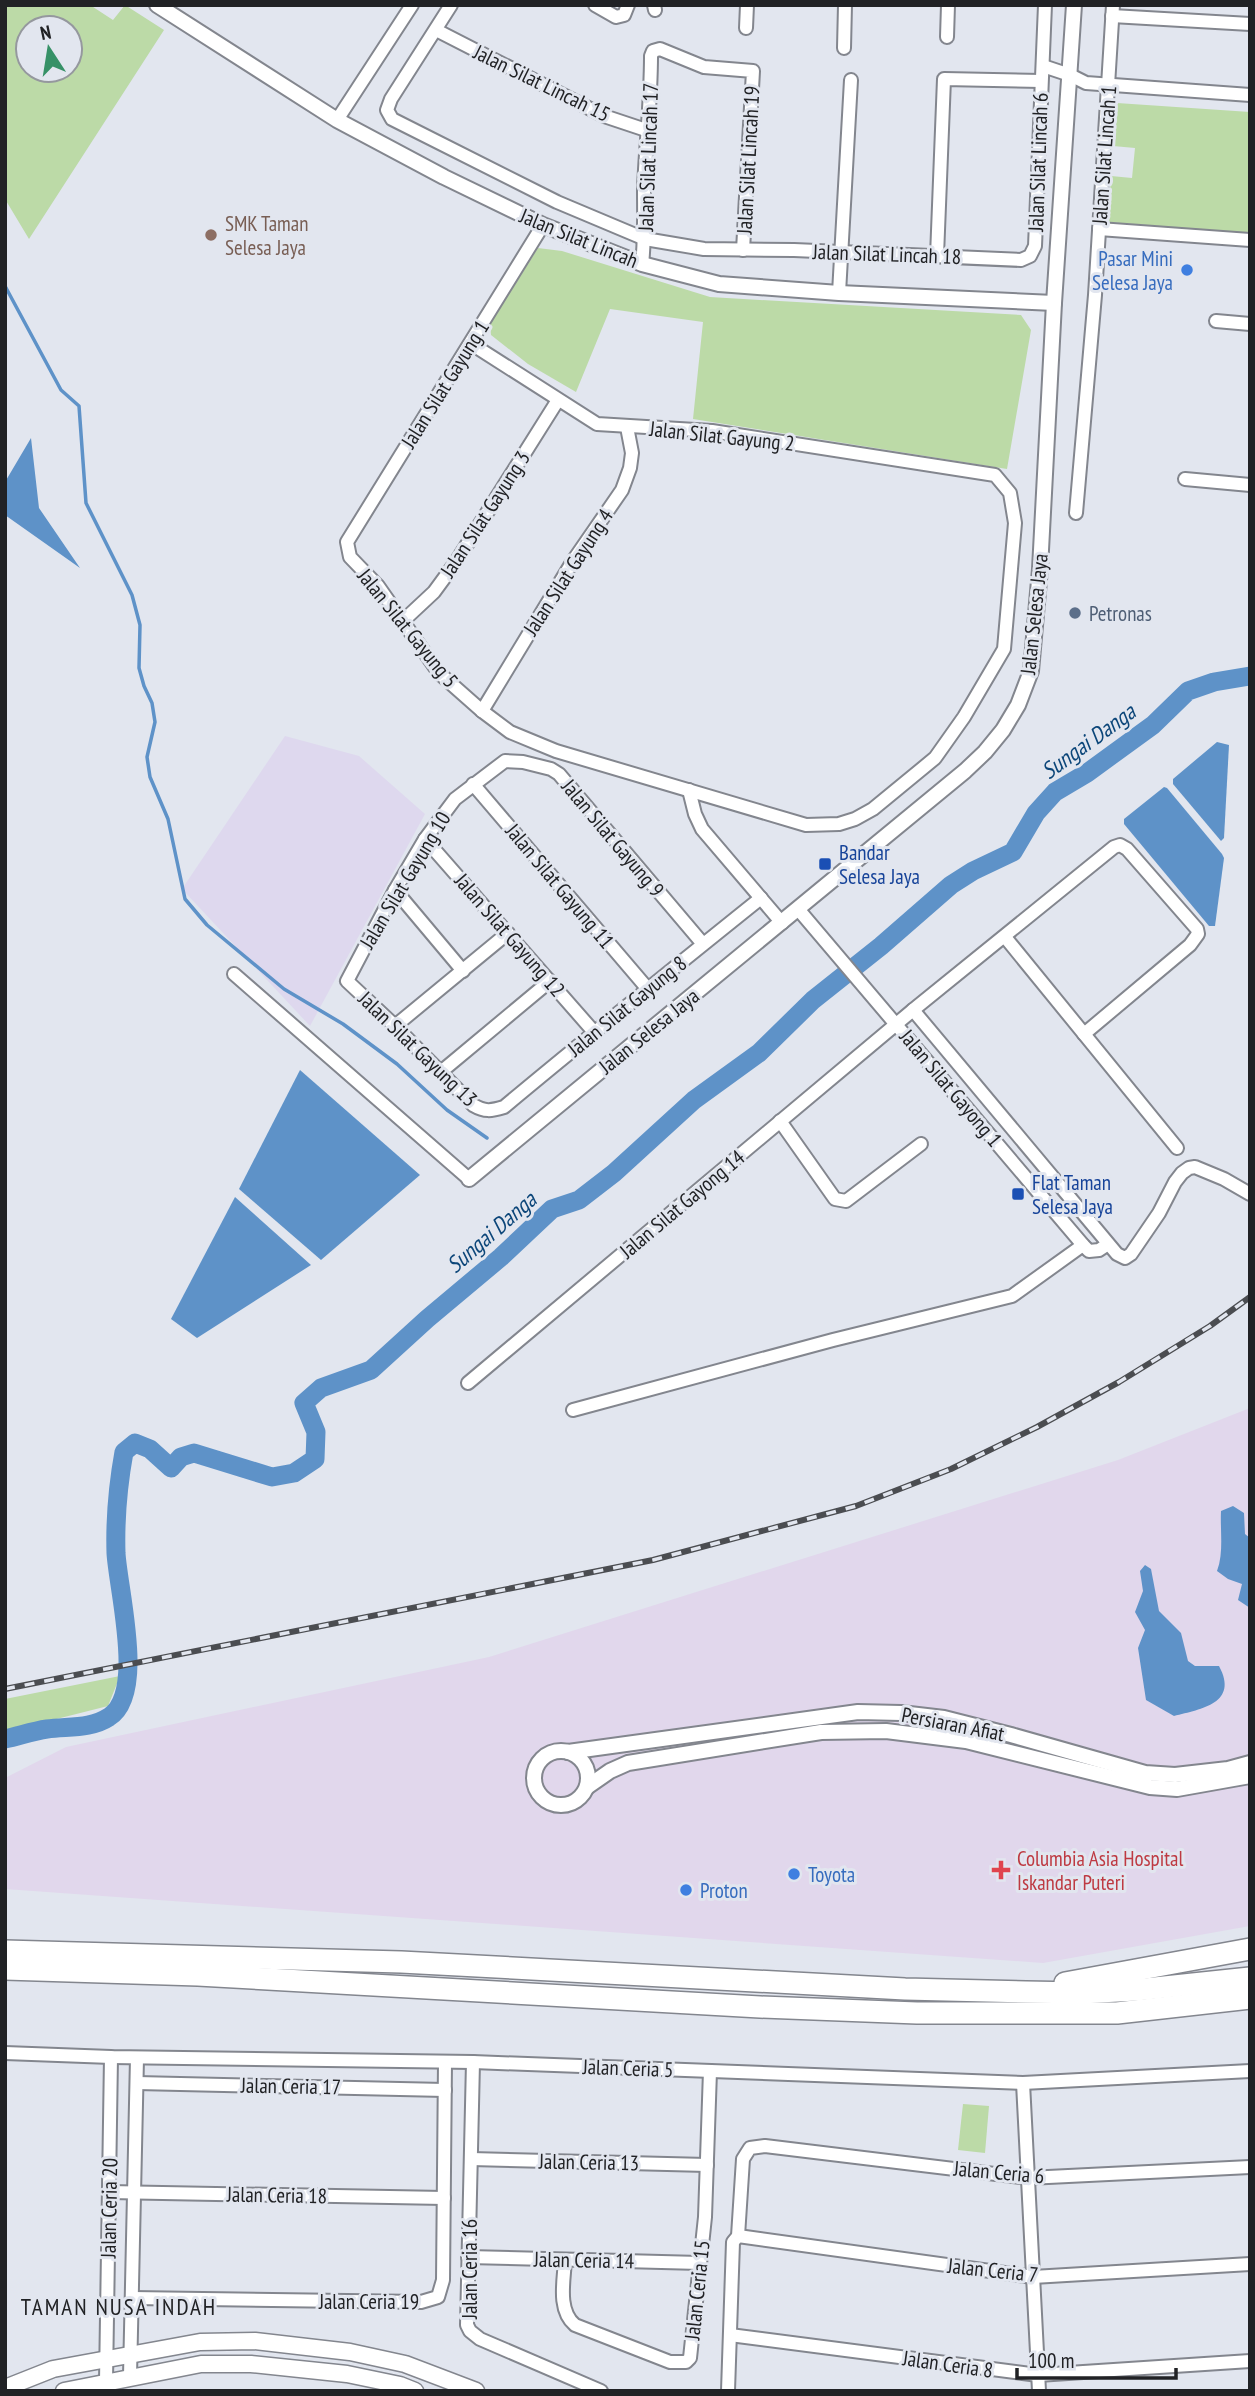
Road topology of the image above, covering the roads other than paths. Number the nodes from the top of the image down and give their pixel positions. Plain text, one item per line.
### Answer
1 (157, 5) edge
2 (412, 5) edge
3 (451, 5) edge
4 (595, 5) edge
5 (747, 5) edge
6 (845, 5) edge
7 (948, 5) edge
8 (1045, 5) edge
9 (1074, 5) edge
10 (626, 10) edge
11 (1112, 11) edge
12 (1250, 24) edge
13 (746, 28) dead end
14 (436, 30) junction
15 (947, 37) dead end
16 (844, 48) dead end
17 (653, 51) joint
18 (1043, 66) junction
19 (1070, 75) junction
20 (850, 80) dead end
21 (1041, 81) junction
22 (1108, 85) junction
23 (1250, 95) edge
24 (337, 120) junction
25 (649, 131) junction
26 (543, 225) junction
27 (1099, 229) junction
28 (645, 239) junction
29 (1250, 240) edge
30 (743, 250) junction
31 (843, 253) junction
32 (937, 256) junction
33 (1030, 256) joint
34 (642, 264) junction
35 (839, 293) junction
36 (1054, 303) junction
37 (1216, 321) dead end
38 (1250, 324) edge
39 (470, 343) junction
40 (558, 400) junction
41 (627, 427) junction
42 (995, 475) joint
43 (1185, 479) dead end
44 (1250, 485) edge
45 (1076, 513) dead end
46 (347, 542) joint
47 (404, 620) junction
48 (482, 711) junction
49 (505, 761) joint
50 (473, 784) junction
51 (689, 790) junction
52 (425, 839) junction
53 (395, 890) junction
54 (761, 898) junction
55 (798, 909) junction
56 (782, 923) junction
57 (508, 933) junction
58 (1005, 937) junction
59 (703, 944) junction
60 (463, 971) junction
61 (234, 974) dead end
62 (347, 981) joint
63 (550, 981) junction
64 (647, 988) junction
65 (913, 1010) junction
66 (895, 1023) junction
67 (395, 1026) junction
68 (594, 1032) junction
69 (1084, 1034) junction
70 (442, 1071) junction
71 (491, 1112) joint
72 (780, 1121) junction
73 (921, 1144) dead end
74 (1177, 1148) dead end
75 (469, 1179) joint
76 (1250, 1194) edge
77 (1108, 1244) junction
78 (1083, 1245) junction
79 (468, 1383) dead end
80 (573, 1410) dead end
81 (1012, 1735) junction
82 (1031, 1741) junction
83 (1006, 1751) junction
84 (568, 1752) junction
85 (1025, 1757) junction
86 (1250, 1763) edge
87 (1250, 1776) edge
88 (1176, 1782) junction
89 (587, 1787) junction
90 (1250, 1949) edge
91 (5, 1951) edge
92 (5, 1969) edge
93 (1250, 1978) edge
94 (1026, 1992) junction
95 (1250, 1998) edge
96 (5, 2053) edge
97 (111, 2057) junction
98 (138, 2058) junction
99 (445, 2062) junction
100 (473, 2062) junction
101 (710, 2071) junction
102 (1250, 2071) edge
103 (137, 2083) junction
104 (1023, 2083) junction
105 (445, 2090) junction
106 (471, 2159) junction
107 (708, 2165) junction
108 (1250, 2167) edge
109 (1028, 2178) junction
110 (109, 2192) junction
111 (134, 2193) junction
112 (444, 2197) junction
113 (738, 2236) junction
114 (468, 2257) junction
115 (565, 2259) junction
116 (700, 2263) junction
117 (1250, 2264) edge
118 (1033, 2277) junction
119 (132, 2298) junction
120 (730, 2334) junction
121 (131, 2355) junction
122 (107, 2359) junction
123 (1250, 2361) edge
124 (1038, 2375) junction
125 (130, 2376) junction
126 (106, 2381) junction
127 (5, 2388) edge
128 (64, 2391) edge
129 (415, 2391) edge
130 (476, 2391) edge
131 (601, 2391) edge
132 (728, 2391) edge
133 (1039, 2391) edge

1 - 24 street, Jalan Silat Lincah
2 - 24 street
3 - 14 street
4 - 10 street
5 - 13 street
6 - 16 street
7 - 15 street
8 - 18 street, Jalan Silat Lincah 6
9 - 19 street, Jalan Selesa Jaya
11 - 12 street
11 - 22 street, Jalan Silat Lincah 1
14 - 25 street, Jalan Silat Lincah 15
14 - 28 street, Jalan Silat Lincah 18
17 - 25 street, Jalan Silat Lincah 17
17 - 30 street, Jalan Silat Lincah 19
18 - 19 street, Jalan Silat Lincah 6
18 - 21 street, Jalan Silat Lincah 6
19 - 22 street, Jalan Silat Lincah 6
19 - 36 street, Jalan Selesa Jaya
20 - 31 street
21 - 32 street
21 - 33 street, Jalan Silat Lincah 6
22 - 23 street, Jalan Silat Lincah 6
22 - 27 street, Jalan Silat Lincah 1
24 - 26 street, Jalan Silat Lincah
25 - 28 street, Jalan Silat Lincah 17
26 - 34 street, Jalan Silat Lincah
26 - 39 street, Jalan Silat Gayung 1
27 - 29 street
27 - 45 street, Jalan Silat Lincah 1
28 - 30 street, Jalan Silat Lincah 18
28 - 34 street, Jalan Silat Lincah 17
30 - 31 street, Jalan Silat Lincah 18
31 - 32 street, Jalan Silat Lincah 18
31 - 35 street
32 - 33 street, Jalan Silat Lincah 18
34 - 35 street, Jalan Silat Lincah
35 - 36 street, Jalan Silat Lincah
36 - 55 street, Jalan Selesa Jaya
37 - 38 street
39 - 40 street, Jalan Silat Gayung 2
39 - 46 street, Jalan Silat Gayung 1
40 - 41 street, Jalan Silat Gayung 2
40 - 47 street, Jalan Silat Gayung 3
41 - 42 street, Jalan Silat Gayung 2
41 - 48 street, Jalan Silat Gayung 4
42 - 51 street, Jalan Silat Gayung 5
43 - 44 street
46 - 47 street, Jalan Silat Gayung 5
47 - 48 street, Jalan Silat Gayung 5
48 - 51 street, Jalan Silat Gayung 5
49 - 50 street, Jalan Silat Gayung 10
49 - 59 street, Jalan Silat Gayung 9
50 - 52 street, Jalan Silat Gayung 10
50 - 64 street, Jalan Silat Gayung 11
51 - 54 street
52 - 53 street, Jalan Silat Gayung 10
52 - 57 street, Jalan Silat Gayung 12
53 - 60 street
53 - 62 street, Jalan Silat Gayung 10
54 - 56 street
54 - 59 street, Jalan Silat Gayung 8
55 - 56 street, Jalan Selesa Jaya
55 - 66 street, Jalan Silat Gayong 1
56 - 75 street, Jalan Selesa Jaya
57 - 60 street
57 - 63 street, Jalan Silat Gayung 12
58 - 65 street, Jalan Silat Gayong 14
58 - 69 street
58 - 69 street, Jalan Silat Gayong 14
59 - 64 street, Jalan Silat Gayung 8
60 - 67 street
61 - 75 street
62 - 67 street, Jalan Silat Gayung 13
63 - 68 street, Jalan Silat Gayung 12
63 - 70 street
64 - 68 street, Jalan Silat Gayung 8
65 - 66 street, Jalan Silat Gayong 14
65 - 77 street
66 - 72 street, Jalan Silat Gayong 14
66 - 78 street, Jalan Silat Gayong 1
67 - 70 street, Jalan Silat Gayung 13
68 - 71 street, Jalan Silat Gayung 8
69 - 74 street
70 - 71 street, Jalan Silat Gayung 13
72 - 73 street
72 - 79 street, Jalan Silat Gayong 14
76 - 77 street
77 - 78 street
78 - 80 street
81 - 82 street, Persiaran Afiat
81 - 83 street
81 - 84 street, Persiaran Afiat
82 - 85 street
82 - 88 street, Persiaran Afiat
83 - 85 street, Persiaran Afiat
83 - 89 street, Persiaran Afiat
84 - 89 street
84 - 89 street, Persiaran Afiat
85 - 88 street, Persiaran Afiat
86 - 88 street, Persiaran Afiat
87 - 88 street, Persiaran Afiat
90 - 94 highway
91 - 94 highway
92 - 95 highway
93 - 94 highway
96 - 97 street, Jalan Ceria 5
97 - 98 street, Jalan Ceria 5
97 - 110 street, Jalan Ceria 20
98 - 99 street, Jalan Ceria 5
98 - 103 street, Jalan Ceria 20
99 - 100 street, Jalan Ceria 5
99 - 105 street, Jalan Ceria 19
100 - 101 street, Jalan Ceria 5
100 - 106 street, Jalan Ceria 16
101 - 104 street, Jalan Ceria 5
101 - 107 street, Jalan Ceria 15
102 - 104 street, Jalan Ceria 5
103 - 105 street, Jalan Ceria 17
103 - 111 street, Jalan Ceria 20
104 - 109 street
105 - 112 street, Jalan Ceria 19
106 - 107 street, Jalan Ceria 13
106 - 114 street, Jalan Ceria 16
107 - 116 street, Jalan Ceria 15
108 - 109 street, Jalan Ceria 6
109 - 113 street, Jalan Ceria 6
109 - 118 street
110 - 111 street, Jalan Ceria 18
110 - 122 street, Jalan Ceria 20
111 - 112 street, Jalan Ceria 18
111 - 119 street, Jalan Ceria 20
112 - 119 street, Jalan Ceria 19
113 - 118 street, Jalan Ceria 7
113 - 120 street
114 - 115 street, Jalan Ceria 14
114 - 131 street, Jalan Ceria 16
115 - 116 street, Jalan Ceria 14
115 - 116 street, Jalan Ceria 15
117 - 118 street, Jalan Ceria 7
118 - 124 street
119 - 121 street, Jalan Ceria 20
120 - 124 street, Jalan Ceria 8
120 - 132 street
121 - 122 main road
121 - 125 street, Jalan Ceria 20
121 - 130 main road
122 - 126 street, Jalan Ceria 20
122 - 127 main road
123 - 124 street, Jalan Ceria 8
124 - 133 street
125 - 126 main road
125 - 129 main road
126 - 128 main road

